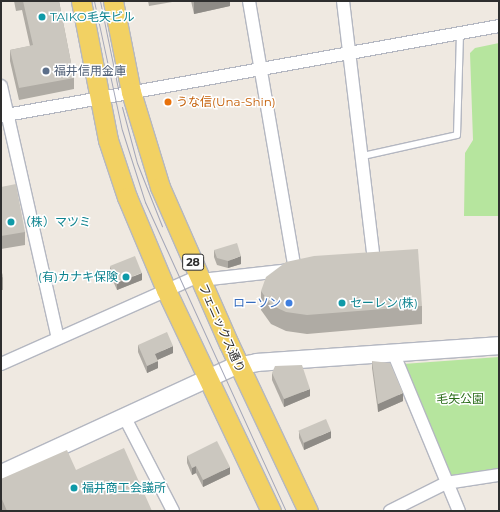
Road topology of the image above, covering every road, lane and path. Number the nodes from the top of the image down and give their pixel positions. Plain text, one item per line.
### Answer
1 (80, 1) edge
2 (113, 1) edge
3 (249, 1) edge
4 (343, 1) edge
5 (499, 26) edge
6 (460, 35) junction
7 (350, 53) junction
8 (260, 69) junction
9 (1, 86) edge
10 (131, 92) junction
11 (98, 97) junction
12 (4, 115) edge
13 (363, 156) junction
14 (352, 263) edge
15 (200, 278) junction
16 (166, 290) junction
17 (58, 338) junction
18 (499, 345) edge
19 (393, 352) junction
20 (1, 364) edge
21 (239, 365) junction
22 (208, 377) junction
23 (124, 416) junction
24 (1, 473) edge
25 (499, 475) edge
26 (446, 483) junction
27 (173, 511) edge
28 (271, 511) edge
29 (308, 511) edge
30 (390, 511) edge
31 (459, 511) edge

1 - 11 main road
2 - 10 main road, フェニックス通り / 28
3 - 8 street
4 - 7 street
5 - 6 street
6 - 7 street
6 - 13 lane
7 - 8 street
7 - 13 street
8 - 10 street
8 - 15 street
9 - 12 street
10 - 11 street
10 - 15 main road, フェニックス通り / 28
11 - 12 street
11 - 16 main road
12 - 17 street
13 - 14 street
15 - 16 street
15 - 21 main road, フェニックス通り / 28
16 - 17 street
16 - 22 main road
17 - 20 street
18 - 19 street
19 - 21 street
19 - 26 street
21 - 22 street
21 - 29 main road, フェニックス通り / 28
22 - 23 street
22 - 28 main road
23 - 24 street
23 - 27 street
25 - 26 street
26 - 30 street
26 - 31 street

